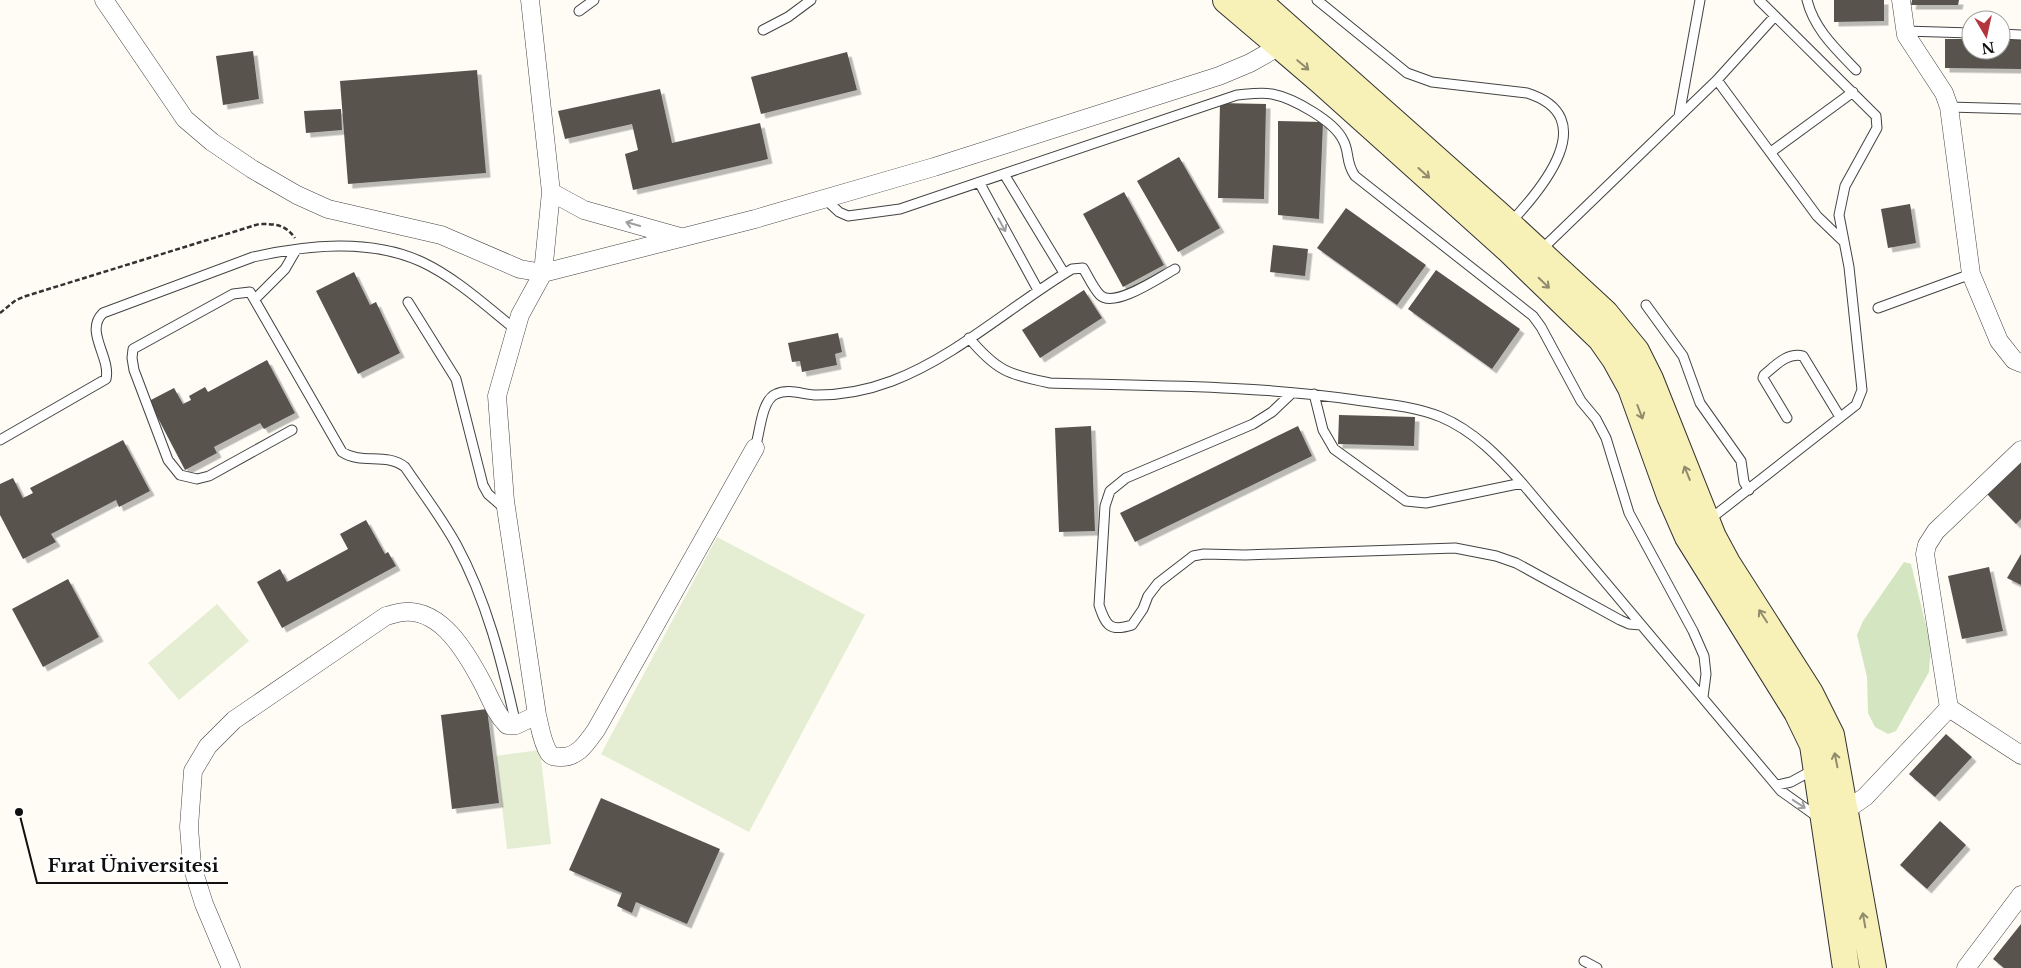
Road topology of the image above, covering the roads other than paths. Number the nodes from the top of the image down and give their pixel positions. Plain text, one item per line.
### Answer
1 (104, 0) edge
2 (530, 0) edge
3 (594, 0) edge
4 (811, 0) edge
5 (1226, 0) edge
6 (1257, 0) edge
7 (1316, 0) edge
8 (1700, 0) edge
9 (1759, 0) edge
10 (1807, 0) edge
11 (1902, 0) edge
12 (579, 11) dead end
13 (1775, 16) junction
14 (763, 30) dead end
15 (1904, 31) junction
16 (1961, 33) edge
17 (1280, 46) junction
18 (1856, 70) dead end
19 (1717, 80) junction
20 (1853, 92) junction
21 (1949, 107) junction
22 (2021, 110) edge
23 (1679, 116) junction
24 (1771, 152) junction
25 (1004, 174) junction
26 (979, 182) junction
27 (551, 192) junction
28 (825, 199) junction
29 (1502, 231) junction
30 (680, 237) junction
31 (1844, 242) junction
32 (299, 249) junction
33 (1532, 258) junction
34 (1175, 269) dead end
35 (543, 273) junction
36 (1064, 273) junction
37 (1971, 274) junction
38 (1038, 290) junction
39 (255, 299) junction
40 (408, 302) dead end
41 (1646, 305) dead end
42 (1878, 308) dead end
43 (516, 329) junction
44 (969, 338) junction
45 (2021, 363) edge
46 (1292, 393) junction
47 (1314, 394) junction
48 (1840, 417) junction
49 (1787, 418) dead end
50 (292, 430) dead end
51 (0, 440) edge
52 (755, 448) joint
53 (2021, 450) edge
54 (1522, 483) junction
55 (1749, 490) junction
56 (506, 509) junction
57 (1707, 521) junction
58 (1641, 625) junction
59 (1703, 697) junction
60 (1949, 708) junction
61 (537, 715) junction
62 (516, 725) junction
63 (2021, 755) edge
64 (1817, 768) junction
65 (1776, 785) junction
66 (1834, 815) junction
67 (2021, 895) edge
68 (1584, 961) dead end
69 (231, 968) edge
70 (1597, 968) edge
71 (1846, 968) edge
72 (1873, 968) edge
73 (1966, 968) edge

1 - 35 street
2 - 27 street
3 - 12 lane
4 - 14 lane
5 - 17 main road
6 - 29 main road
7 - 29 lane
8 - 23 lane
9 - 13 lane
10 - 18 lane
11 - 15 street
13 - 19 lane
13 - 20 lane
15 - 16 lane
15 - 21 street
17 - 28 street
17 -> 29 main road
19 - 23 lane
19 - 24 lane
20 - 24 lane
20 - 31 lane
21 - 22 lane
21 - 37 street
23 - 33 lane
24 - 31 lane
25 - 26 lane
25 - 36 lane
25 - 59 lane
26 - 28 lane
26 -> 38 lane
30 -> 27 street
27 - 35 street
28 - 30 street
29 - 33 main road
30 - 35 street
31 - 48 lane
32 - 39 lane
32 - 43 lane
32 - 51 lane
57 -> 33 main road
33 -> 64 main road
34 - 36 lane
35 - 43 street
36 - 38 lane
37 - 42 lane
37 - 45 street
38 - 44 lane
39 - 50 lane
39 - 62 lane
40 - 56 lane
41 - 55 lane
43 - 56 street
44 - 46 lane
44 - 52 lane
46 - 47 lane
46 - 58 lane
47 - 54 lane
47 - 54 lane
48 - 49 lane
48 - 55 lane
52 - 61 street
53 - 60 street
54 - 58 lane
55 - 57 lane
56 - 61 street
66 -> 57 main road
58 - 59 lane
59 - 65 lane
60 - 63 street
60 - 66 street
61 - 62 street
62 - 69 street
64 - 65 lane
64 - 66 main road
65 -> 66 lane
66 - 71 main road
72 -> 66 main road
67 - 73 street
68 - 70 lane

